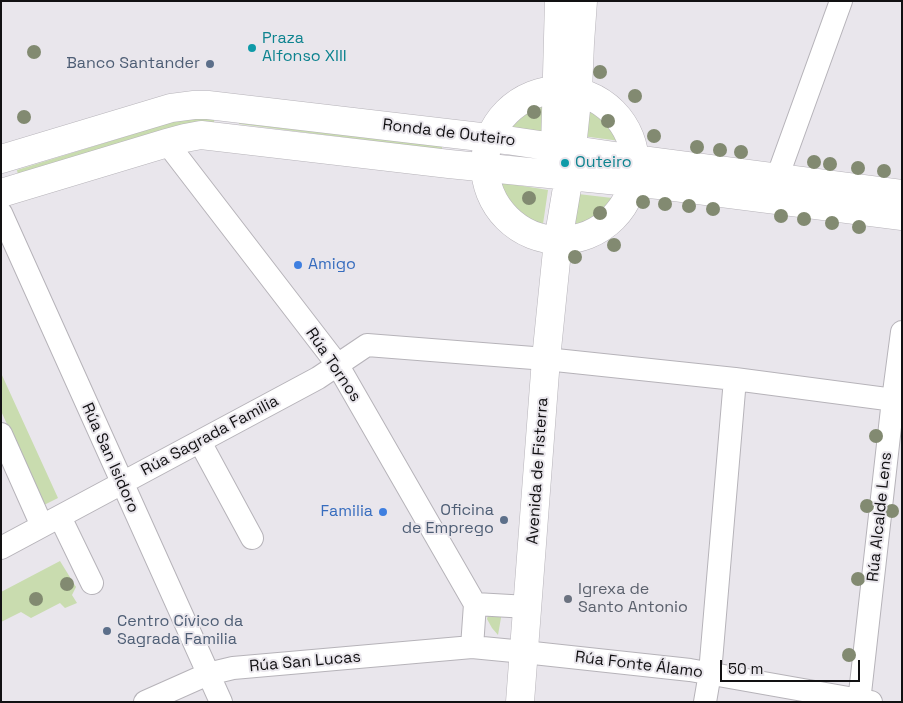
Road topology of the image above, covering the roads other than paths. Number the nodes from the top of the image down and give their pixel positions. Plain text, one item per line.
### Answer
1 (559, 1) edge
2 (583, 1) edge
3 (840, 1) edge
4 (557, 42) junction
5 (567, 90) junction
6 (479, 137) junction
7 (167, 143) junction
8 (563, 148) junction
9 (1, 158) edge
10 (485, 167) junction
11 (635, 171) junction
12 (562, 175) junction
13 (777, 178) junction
14 (1, 193) edge
15 (902, 194) edge
16 (1, 214) edge
17 (902, 216) edge
18 (558, 241) junction
19 (902, 332) edge
20 (546, 360) junction
21 (337, 364) junction
22 (735, 379) junction
23 (897, 400) edge
24 (1, 434) edge
25 (200, 442) junction
26 (122, 484) junction
27 (51, 521) junction
28 (252, 538) dead end
29 (1, 548) edge
30 (92, 583) dead end
31 (475, 604) junction
32 (528, 607) junction
33 (472, 647) junction
34 (524, 652) junction
35 (710, 673) junction
36 (208, 674) junction
37 (863, 701) edge
38 (145, 702) edge
39 (220, 702) edge
40 (520, 702) edge
41 (705, 702) edge

1 - 4 main road, Avenida de Fisterra
2 - 5 main road, Avenida de Fisterra
3 - 13 street
4 - 5 main road, Avenida de Fisterra
4 - 6 main road
5 - 6 main road
5 - 8 main road, Avenida de Fisterra
5 - 11 main road
6 - 8 main road, Ronda de Outeiro
6 - 9 main road, Ronda de Outeiro
6 - 10 main road
7 - 10 main road, Ronda de Outeiro
7 - 14 main road, Ronda de Outeiro
7 - 21 street, Rúa Tornos
8 - 11 main road, Ronda de Outeiro
8 - 12 main road, Avenida de Fisterra
10 - 12 main road, Ronda de Outeiro
10 - 18 main road
11 - 12 main road, Ronda de Outeiro
11 - 13 main road, Ronda de Outeiro
11 - 17 main road, Ronda de Outeiro
11 - 18 main road
12 - 18 main road, Avenida de Fisterra
13 - 15 main road, Ronda de Outeiro
16 - 26 street, Rúa San Isidoro
18 - 20 main road, Avenida de Fisterra
19 - 23 street, Rúa Alcalde Lens
20 - 21 street, Rúa Sagrada Familia
20 - 22 street, Rúa Sagrada Familia
20 - 32 main road, Avenida de Fisterra
21 - 25 street, Rúa Sagrada Familia
21 - 31 street, Rúa Tornos
22 - 23 street, Rúa Sagrada Familia
22 - 35 street
23 - 37 street, Rúa Alcalde Lens
24 - 27 street
25 - 26 street, Rúa Sagrada Familia
25 - 28 street
26 - 27 street, Rúa Sagrada Familia
26 - 36 street, Rúa San Isidoro
27 - 29 street, Rúa Sagrada Familia
27 - 30 street
31 - 32 street
31 - 33 street
32 - 34 main road, Avenida de Fisterra
33 - 34 street, Rúa San Lucas
33 - 36 street, Rúa San Lucas
34 - 35 street, Rúa Fonte Álamo
34 - 40 main road, Avenida de Fisterra
35 - 37 street, Rúa Fonte Álamo
35 - 41 street
36 - 38 street, Rúa San Lucas
36 - 39 street, Rúa San Isidoro

